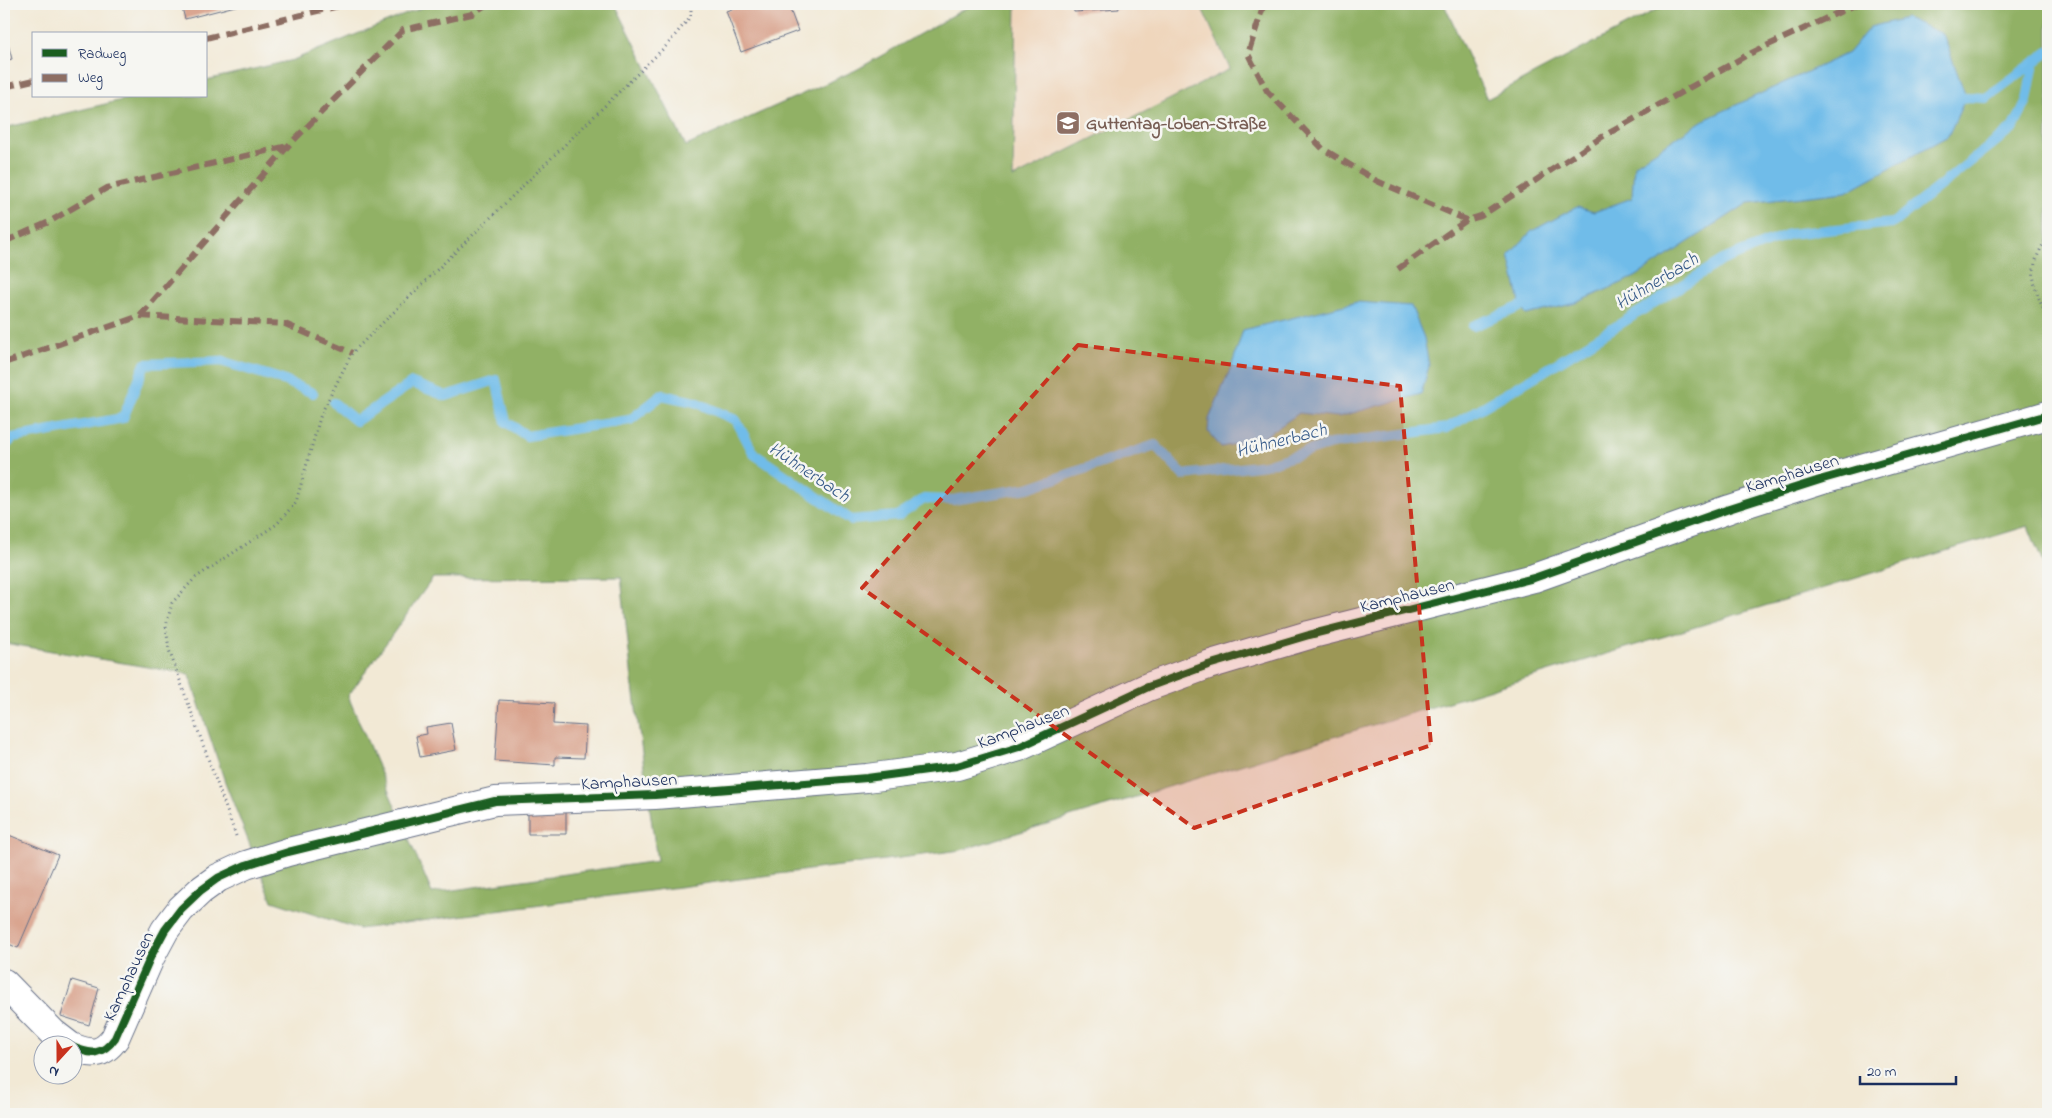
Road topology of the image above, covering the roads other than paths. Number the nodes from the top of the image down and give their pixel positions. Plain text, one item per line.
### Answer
1 (2048, 415) edge
2 (4, 984) edge
3 (57, 1036) edge
4 (82, 1051) edge

1 - 4 street, Kamphausen
2 - 3 street, Kamphausen

